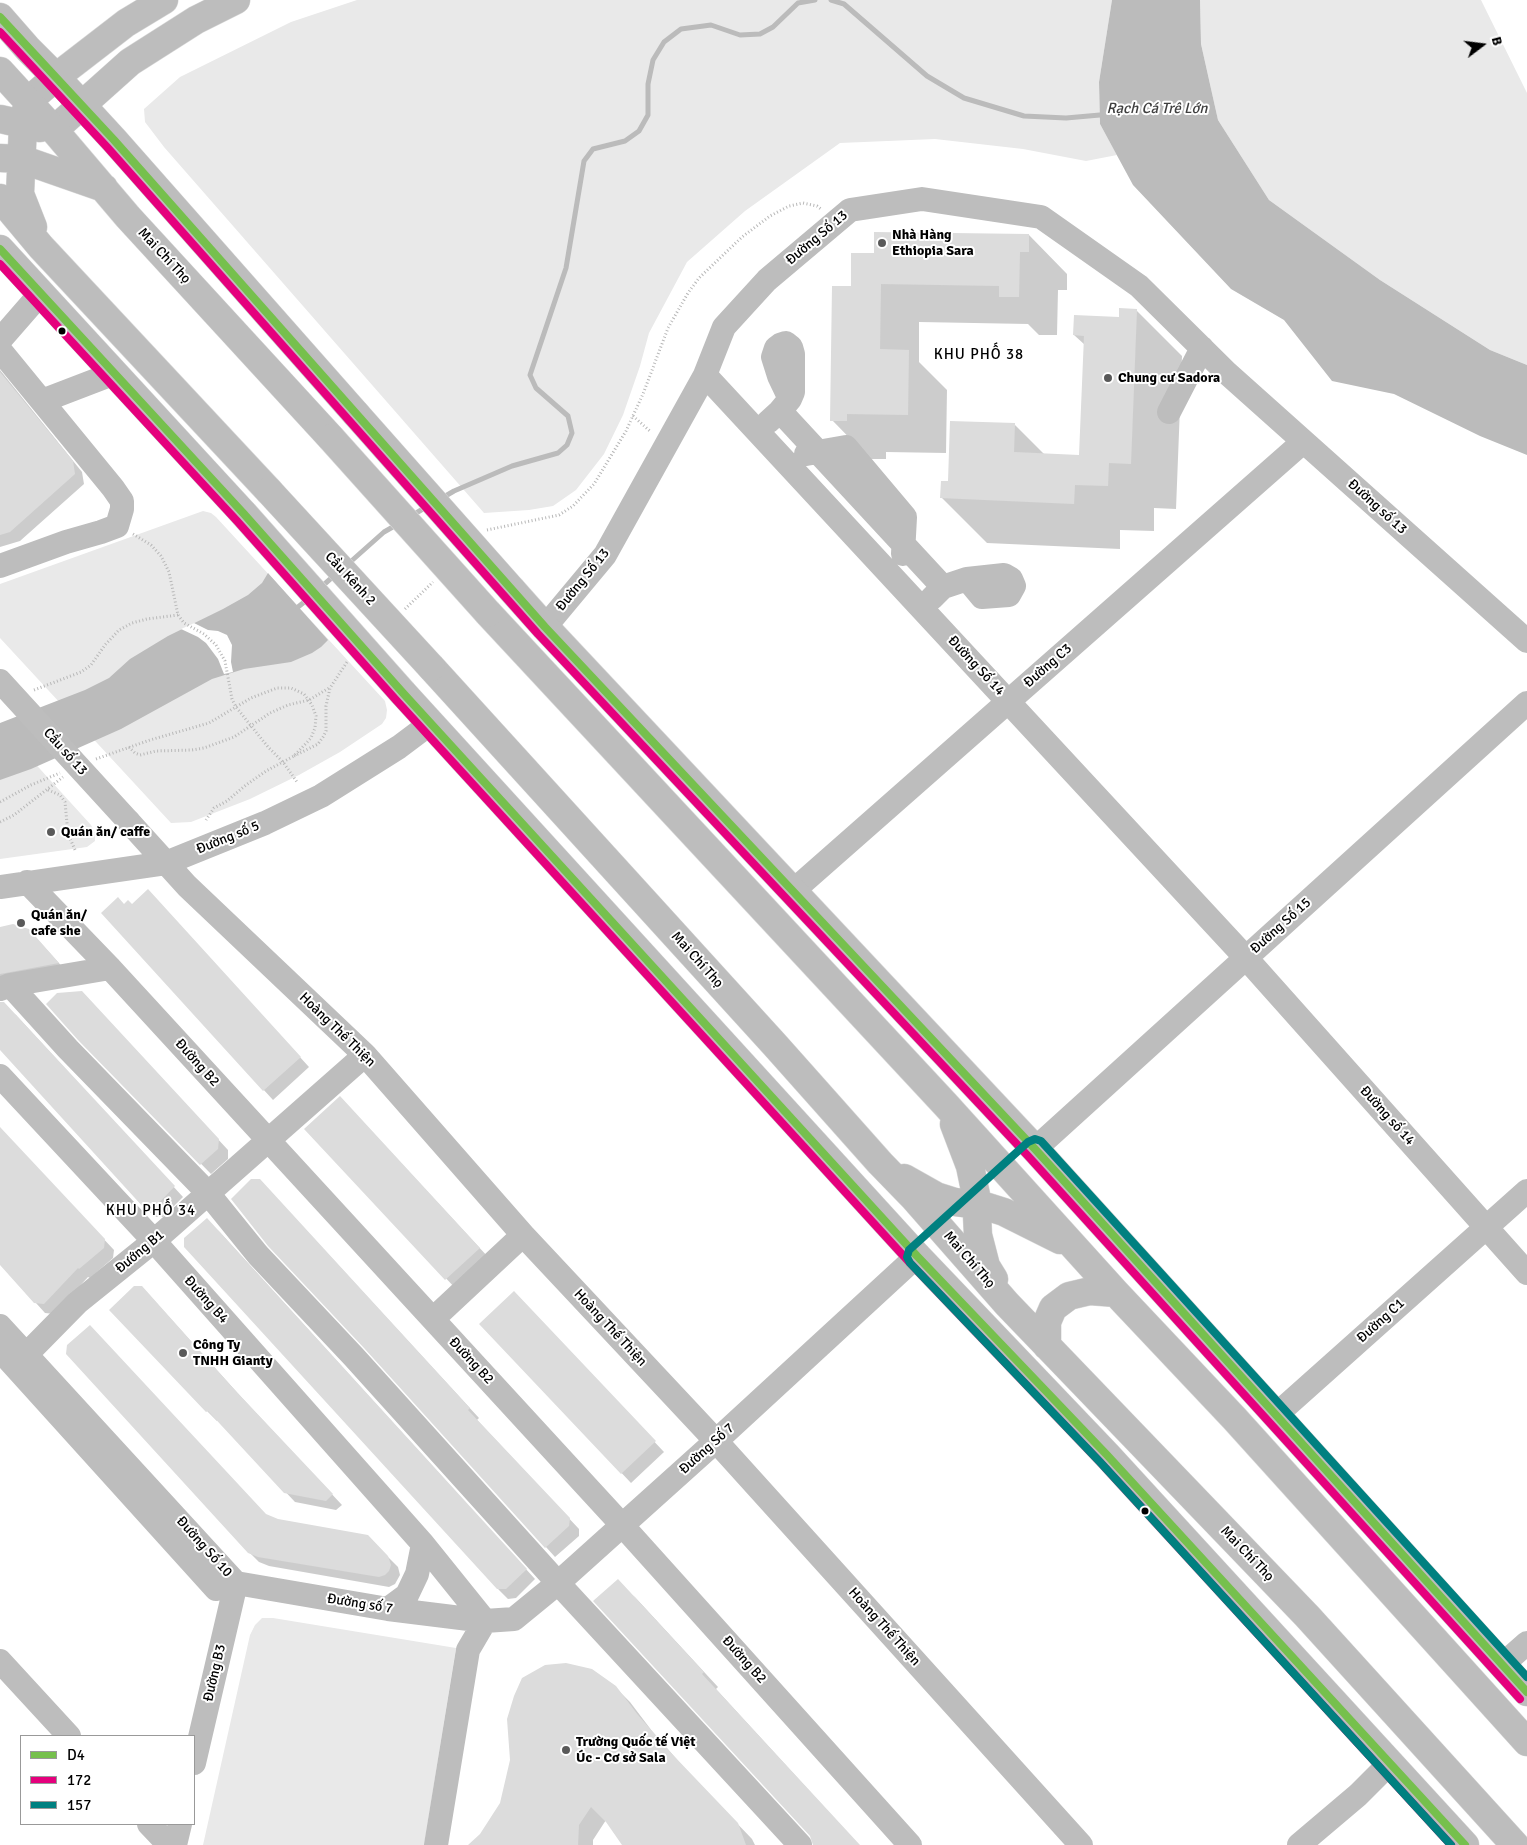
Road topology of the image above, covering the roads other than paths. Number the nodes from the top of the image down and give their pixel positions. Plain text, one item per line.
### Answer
1 (164, 0) edge
2 (236, 0) edge
3 (0, 17) edge
4 (0, 71) edge
5 (56, 77) junction
6 (82, 105) junction
7 (11, 118) edge
8 (54, 130) junction
9 (11, 158) edge
10 (0, 177) edge
11 (104, 188) junction
12 (0, 198) edge
13 (41, 247) junction
14 (0, 249) edge
15 (41, 293) junction
16 (0, 340) edge
17 (1202, 348) junction
18 (0, 350) edge
19 (115, 373) junction
20 (1227, 373) joint
21 (705, 375) junction
22 (42, 401) junction
23 (1169, 412) dead end
24 (757, 431) junction
25 (1303, 442) junction
26 (818, 452) junction
27 (782, 458) junction
28 (903, 544) junction
29 (0, 566) edge
30 (967, 579) dead end
31 (900, 586) junction
32 (943, 588) junction
33 (921, 608) junction
34 (545, 627) junction
35 (1527, 641) edge
36 (431, 667) joint
37 (0, 681) edge
38 (1008, 701) junction
39 (1527, 702) edge
40 (431, 723) junction
41 (129, 822) joint
42 (166, 863) junction
43 (27, 882) junction
44 (0, 887) edge
45 (793, 890) junction
46 (1246, 958) junction
47 (110, 968) junction
48 (5, 987) edge
49 (364, 1055) junction
50 (0, 1076) edge
51 (945, 1104) junction
52 (268, 1140) junction
53 (1035, 1149) junction
54 (880, 1163) junction
55 (1008, 1174) junction
56 (1527, 1191) edge
57 (207, 1192) junction
58 (976, 1204) junction
59 (1486, 1227) junction
60 (945, 1232) junction
61 (523, 1235) junction
62 (154, 1241) junction
63 (1078, 1250) junction
64 (917, 1256) junction
65 (1527, 1273) edge
66 (1116, 1293) junction
67 (1007, 1304) junction
68 (433, 1319) junction
69 (0, 1326) edge
70 (1047, 1346) junction
71 (14, 1357) edge
72 (1276, 1415) junction
73 (716, 1442) junction
74 (622, 1525) junction
75 (423, 1544) junction
76 (236, 1583) junction
77 (558, 1583) junction
78 (388, 1609) junction
79 (485, 1621) junction
80 (1527, 1643) edge
81 (0, 1661) edge
82 (1502, 1665) junction
83 (1527, 1692) edge
84 (68, 1735) edge
85 (1527, 1742) edge
86 (195, 1759) edge
87 (1390, 1763) junction
88 (150, 1825) edge
89 (180, 1825) edge
90 (169, 1845) edge
91 (175, 1845) edge
92 (436, 1845) edge
93 (800, 1845) edge
94 (910, 1845) edge
95 (1081, 1845) edge
96 (1299, 1845) edge
97 (1465, 1845) edge
98 (1515, 1845) edge

1 - 5 main road
2 - 6 main road
3 - 5 main road
4 - 7 main road, Mai Chí Thọ
5 - 6 main road
5 - 7 main road
6 - 8 main road
6 - 34 main road, bridge
7 - 8 main road, Mai Chí Thọ
7 - 9 main road
8 - 9 main road
8 - 11 main road, Mai Chí Thọ
9 - 10 main road
9 - 11 main road
9 - 13 main road
11 - 51 main road, Mai Chí Thọ, bridge
12 - 13 main road
13 - 36 main road, Cầu Kênh 2, bridge
14 - 15 main road
15 - 16 street
15 - 19 main road
17 - 20 street, Đường Số 13
17 - 21 street, Đường Số 13
17 - 23 street
18 - 22 street
19 - 22 street
19 - 40 main road, bridge
20 - 25 street, Đường số 13
21 - 24 street, Đường Số 14
21 - 34 street, Đường Số 13
22 - 29 street
24 - 26 street
24 - 27 street, Đường Số 14
25 - 35 street, Đường số 13
25 - 38 street, Đường C3
26 - 27 street
26 - 28 street
27 - 31 street, Đường Số 14
28 - 31 street
28 - 32 street
30 - 32 street
31 - 33 street, Đường Số 14
32 - 33 street
33 - 38 street, Đường Số 14
34 - 45 main road
36 - 54 main road, Mai Chí Thọ
37 - 41 street, Cầu số 13, bridge
38 - 45 street, Đường C3
38 - 46 street, Đường Số 14
39 - 46 street, Đường Số 15
40 - 42 street, Đường số 5
40 - 64 main road
41 - 42 street, Hoàng Thế Thiện
42 - 43 street, Đường số 5
42 - 49 street, Hoàng Thế Thiện
43 - 44 street, Đường số 5
43 - 47 street, Đường B2
45 - 53 main road
46 - 53 street, Đường Số 15
46 - 59 street, Đường số 14
47 - 48 street
47 - 52 street, Đường B2
48 - 57 street
49 - 52 street, Đướng B1
49 - 61 street, Hoàng Thế Thiện
50 - 62 street, Đường B4
51 - 55 main road
51 - 58 main road
52 - 57 street, Đướng B1
52 - 68 street, Đường B2
53 - 55 main road
53 - 72 main road
54 - 58 main road
54 - 60 main road, Mai Chí Thọ
55 - 58 main road
55 - 63 main road
56 - 59 street, Đường C1
57 - 62 street, Đướng B1
57 - 77 street
58 - 60 main road
58 - 63 main road
58 - 67 main road
59 - 65 street, Đường số 14
59 - 72 street, Đường C1
60 - 64 main road
60 - 67 main road, Mai Chí Thọ
61 - 68 street
61 - 73 street, Hoàng Thế Thiện
62 - 71 street, Đướng B1
62 - 75 street, Đường B4
63 - 66 main road
64 - 73 street, Đường Số 7
64 - 87 main road
66 - 70 main road
66 - 85 main road
67 - 70 main road, Mai Chí Thọ
68 - 74 street, Đường B2
69 - 71 street, Đường Số 10
70 - 98 main road, Mai Chí Thọ
71 - 76 street, Đường Số 10
72 - 82 main road
73 - 74 street, Đường Số 7
73 - 95 street, Hoàng Thế Thiện
74 - 77 street, Đường Số 7
74 - 94 street, Đường B2
75 - 78 street
75 - 79 street, Đường B4
76 - 78 street, Đường số 7
76 - 86 street, Đường B3
77 - 79 street, Đường Số 7
77 - 93 street
78 - 79 street, Đường số 7
79 - 92 street
80 - 82 street
81 - 84 street
82 - 83 main road
87 - 96 street
87 - 97 main road
88 - 90 street
89 - 91 street

